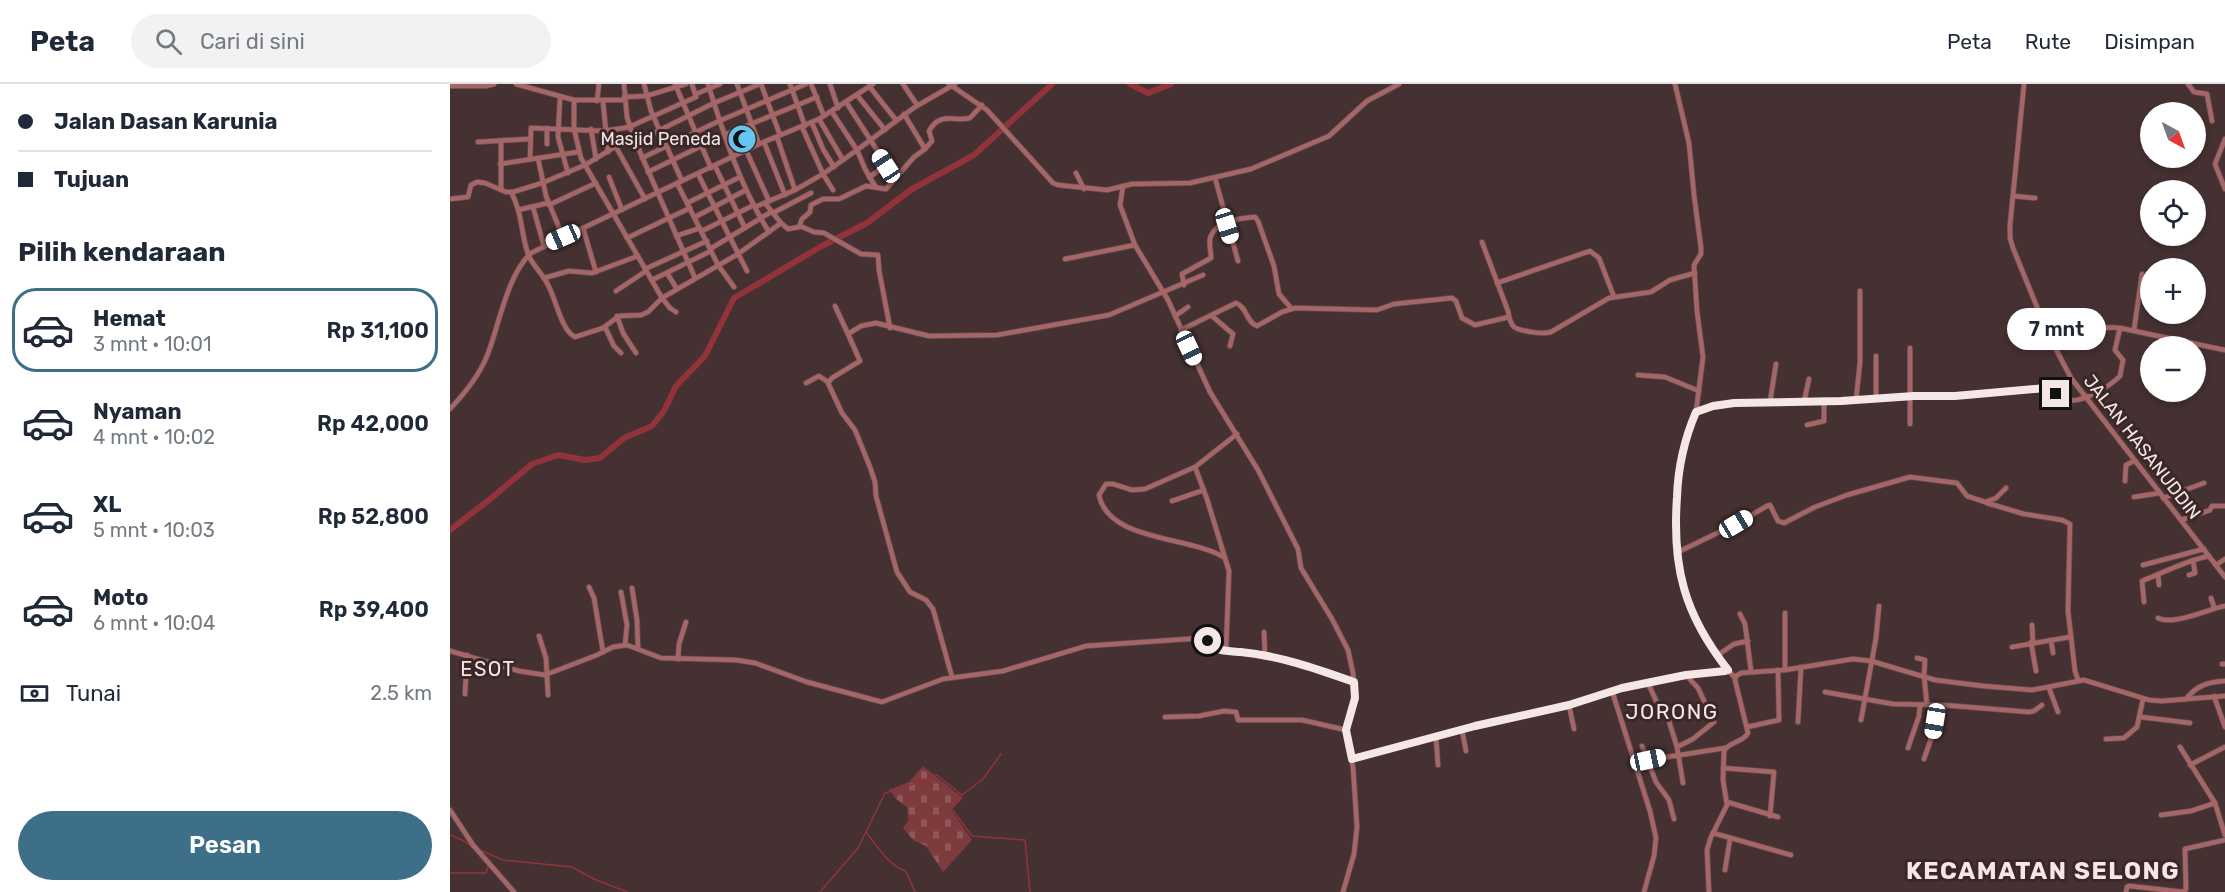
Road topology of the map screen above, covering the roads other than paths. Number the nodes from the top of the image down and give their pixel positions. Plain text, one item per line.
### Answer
1 (494, 84) edge
2 (516, 84) edge
3 (599, 84) edge
4 (624, 84) edge
5 (644, 84) edge
6 (686, 84) edge
7 (692, 84) edge
8 (720, 84) edge
9 (737, 84) edge
10 (760, 84) edge
11 (806, 84) edge
12 (811, 84) edge
13 (830, 84) edge
14 (903, 84) edge
15 (1399, 84) edge
16 (1675, 84) edge
17 (2024, 84) edge
18 (2188, 84) edge
19 (871, 85) edge
20 (952, 85) edge
21 (450, 86) edge
22 (676, 86) edge
23 (708, 86) edge
24 (790, 87) edge
25 (741, 92) junction
26 (696, 94) junction
27 (857, 95) junction
28 (646, 96) junction
29 (816, 97) junction
30 (560, 98) junction
31 (624, 99) junction
32 (574, 100) junction
33 (766, 100) junction
34 (600, 101) junction
35 (683, 101) junction
36 (846, 102) junction
37 (714, 103) junction
38 (797, 105) junction
39 (917, 105) junction
40 (982, 105) junction
41 (838, 108) junction
42 (746, 109) junction
43 (832, 112) junction
44 (904, 114) junction
45 (653, 115) junction
46 (689, 116) junction
47 (772, 116) junction
48 (822, 118) junction
49 (897, 120) junction
50 (720, 121) junction
51 (2212, 121) dead end
52 (812, 123) junction
53 (752, 125) junction
54 (804, 126) junction
55 (630, 127) junction
56 (547, 128) junction
57 (558, 129) junction
58 (574, 129) junction
59 (591, 129) junction
60 (660, 130) junction
61 (885, 130) junction
62 (604, 131) junction
63 (697, 132) junction
64 (724, 135) junction
65 (633, 136) junction
66 (778, 136) junction
67 (530, 139) junction
68 (2225, 139) edge
69 (871, 140) junction
70 (478, 142) dead end
71 (501, 142) junction
72 (636, 142) junction
73 (762, 143) junction
74 (547, 144) dead end
75 (667, 145) junction
76 (616, 147) junction
77 (702, 147) junction
78 (925, 149) junction
79 (746, 150) junction
80 (857, 150) junction
81 (578, 152) junction
82 (608, 152) junction
83 (561, 153) junction
84 (732, 157) junction
85 (538, 158) junction
86 (642, 158) junction
87 (530, 159) junction
88 (596, 159) junction
89 (674, 160) junction
90 (843, 160) junction
91 (500, 164) junction
92 (585, 165) junction
93 (886, 166) junction
94 (713, 167) junction
95 (834, 167) junction
96 (568, 172) junction
97 (648, 172) junction
98 (1076, 173) dead end
99 (698, 174) junction
100 (823, 174) junction
101 (609, 177) dead end
102 (740, 177) junction
103 (869, 177) junction
104 (895, 178) junction
105 (1215, 178) junction
106 (680, 182) junction
107 (542, 183) junction
108 (596, 183) junction
109 (724, 185) junction
110 (1123, 186) junction
111 (877, 188) junction
112 (1084, 189) junction
113 (2225, 189) edge
114 (501, 190) junction
115 (746, 190) junction
116 (795, 190) junction
117 (833, 190) dead end
118 (511, 192) junction
119 (658, 192) junction
120 (708, 193) junction
121 (811, 193) dead end
122 (785, 195) junction
123 (2013, 196) junction
124 (730, 198) junction
125 (2035, 198) dead end
126 (645, 199) junction
127 (450, 200) edge
128 (767, 202) junction
129 (549, 204) junction
130 (688, 206) junction
131 (754, 206) junction
132 (533, 207) junction
133 (715, 207) junction
134 (518, 210) junction
135 (622, 210) junction
136 (738, 213) junction
137 (772, 213) junction
138 (614, 214) junction
139 (695, 218) junction
140 (668, 219) junction
141 (761, 219) junction
142 (722, 222) junction
143 (781, 223) junction
144 (1227, 224) junction
145 (800, 226) junction
146 (583, 228) junction
147 (745, 228) junction
148 (701, 230) junction
149 (769, 231) junction
150 (676, 236) junction
151 (563, 237) junction
152 (730, 237) junction
153 (627, 238) junction
154 (707, 242) junction
155 (1482, 242) dead end
156 (1135, 245) junction
157 (544, 246) junction
158 (711, 250) junction
159 (684, 252) junction
160 (738, 254) junction
161 (529, 256) junction
162 (638, 256) junction
163 (1065, 259) dead end
164 (1238, 261) dead end
165 (689, 263) junction
166 (718, 265) junction
167 (646, 270) junction
168 (747, 270) dead end
169 (596, 272) junction
170 (667, 273) junction
171 (1695, 273) junction
172 (1203, 275) dead end
173 (544, 278) junction
174 (695, 278) junction
175 (652, 280) junction
176 (1497, 283) junction
177 (1184, 285) junction
178 (734, 287) dead end
179 (2140, 288) edge
180 (676, 289) junction
181 (616, 291) dead end
182 (1860, 291) dead end
183 (1164, 294) junction
184 (1614, 297) junction
185 (662, 298) junction
186 (835, 306) dead end
187 (1188, 307) dead end
188 (1291, 309) junction
189 (676, 312) dead end
190 (617, 316) junction
191 (1175, 316) junction
192 (1212, 316) junction
193 (1509, 316) junction
194 (2082, 320) dead end
195 (605, 327) junction
196 (2120, 327) junction
197 (890, 328) junction
198 (1181, 330) junction
199 (2134, 330) junction
200 (848, 334) junction
201 (1230, 346) dead end
202 (1910, 348) dead end
203 (2225, 350) edge
204 (621, 353) dead end
205 (636, 353) dead end
206 (1876, 356) dead end
207 (1776, 364) dead end
208 (1638, 375) dead end
209 (1809, 379) dead end
210 (828, 382) junction
211 (806, 383) dead end
212 (1699, 391) junction
213 (1910, 396) junction
214 (2084, 397) junction
215 (1876, 399) junction
216 (1856, 400) junction
217 (1770, 402) junction
218 (1804, 402) junction
219 (1824, 402) junction
220 (450, 409) edge
221 (1696, 412) junction
222 (1910, 424) dead end
223 (1808, 425) dead end
224 (1237, 434) junction
225 (2133, 459) junction
226 (1195, 467) junction
227 (2125, 481) dead end
228 (2204, 483) dead end
229 (2006, 488) dead end
230 (1204, 490) junction
231 (2134, 496) dead end
232 (2162, 496) junction
233 (1172, 501) dead end
234 (1985, 502) junction
235 (2223, 506) edge
236 (2225, 514) edge
237 (2181, 520) junction
238 (2204, 549) junction
239 (1676, 553) junction
240 (2209, 556) junction
241 (1225, 558) junction
242 (2225, 559) edge
243 (2193, 560) junction
244 (2143, 565) dead end
245 (2216, 565) junction
246 (2158, 575) junction
247 (2189, 575) dead end
248 (2225, 577) edge
249 (2160, 585) dead end
250 (589, 587) dead end
251 (632, 588) dead end
252 (621, 592) dead end
253 (2211, 598) dead end
254 (2144, 602) dead end
255 (1879, 606) dead end
256 (2225, 606) edge
257 (2214, 608) junction
258 (1785, 613) dead end
259 (1740, 614) dead end
260 (2158, 618) dead end
261 (686, 622) dead end
262 (2032, 625) dead end
263 (1264, 632) dead end
264 (539, 636) dead end
265 (2070, 637) junction
266 (1748, 640) junction
267 (2051, 640) junction
268 (2032, 642) junction
269 (626, 645) junction
270 (2012, 646) dead end
271 (638, 649) junction
272 (450, 651) edge
273 (1226, 651) junction
274 (603, 652) junction
275 (2053, 653) dead end
276 (467, 655) junction
277 (1265, 655) junction
278 (1718, 655) junction
279 (1917, 658) dead end
280 (678, 659) junction
281 (1872, 661) junction
282 (1801, 667) junction
283 (1728, 670) junction
284 (1778, 670) junction
285 (1785, 670) junction
286 (1752, 671) junction
287 (2036, 671) dead end
288 (547, 674) junction
289 (1686, 675) junction
290 (1924, 676) junction
291 (952, 677) junction
292 (1735, 678) junction
293 (2078, 680) junction
294 (2225, 681) edge
295 (1354, 682) junction
296 (1648, 682) junction
297 (2049, 688) junction
298 (1612, 691) junction
299 (1825, 692) dead end
300 (465, 694) dead end
301 (548, 695) dead end
302 (2214, 696) junction
303 (2225, 696) edge
304 (2059, 697) dead end
305 (1865, 699) junction
306 (2052, 699) junction
307 (2144, 699) junction
308 (2186, 699) junction
309 (1569, 705) junction
310 (1927, 705) junction
311 (1937, 705) junction
312 (2042, 705) dead end
313 (1920, 706) junction
314 (2058, 712) dead end
315 (1165, 717) dead end
316 (2141, 717) junction
317 (1861, 720) dead end
318 (1798, 722) dead end
319 (2190, 723) dead end
320 (1747, 727) junction
321 (2225, 727) edge
322 (1574, 729) dead end
323 (1346, 730) junction
324 (1462, 730) junction
325 (1436, 737) junction
326 (2106, 739) dead end
327 (1642, 746) dead end
328 (1677, 747) junction
329 (2180, 747) dead end
330 (2225, 747) edge
331 (1725, 748) junction
332 (1908, 748) dead end
333 (1466, 751) dead end
334 (1678, 754) junction
335 (1352, 759) junction
336 (1924, 759) dead end
337 (1648, 760) junction
338 (1438, 765) dead end
339 (2190, 765) junction
340 (1723, 768) junction
341 (1683, 783) dead end
342 (1727, 802) junction
343 (2215, 803) junction
344 (450, 810) edge
345 (2161, 814) dead end
346 (1770, 816) junction
347 (1778, 818) dead end
348 (1674, 819) dead end
349 (1713, 833) junction
350 (2225, 835) edge
351 (1730, 839) junction
352 (2225, 840) edge
353 (1791, 855) dead end
354 (1725, 870) dead end
355 (514, 892) edge
356 (1343, 892) edge
357 (1644, 892) edge
358 (1709, 892) edge
359 (2126, 892) edge

1 - 21 street
2 - 30 street
3 - 34 street
4 - 31 street
5 - 28 street
6 - 22 street
7 - 26 street
8 - 23 street
9 - 25 street
10 - 25 street
10 - 33 street
11 - 24 street
12 - 29 street
13 - 41 street
14 - 39 street
15 - 105 street
16 - 171 street
17 - 123 street, JALAN HASANUDDIN
18 - 51 street
19 - 27 street
19 - 49 street
20 - 39 street
20 - 40 street
22 - 28 street
22 - 35 street
23 - 26 street
23 - 37 street
24 - 33 street
24 - 38 street
25 - 37 street
25 - 42 street
26 - 35 street
27 - 36 street
27 - 61 street
28 - 31 street
28 - 45 street
29 - 38 street
29 - 48 street
30 - 32 street
30 - 57 street
31 - 34 street
31 - 55 street
32 - 34 street
32 - 58 street
33 - 42 street
33 - 47 street
34 - 62 street
35 - 45 street
35 - 46 street
36 - 41 street
36 - 69 street
37 - 46 street
37 - 50 street
38 - 47 street
38 - 54 street
39 - 44 street
40 - 78 street
40 - 112 street
41 - 43 street
42 - 50 street
42 - 53 street
43 - 48 street
43 - 80 street
44 - 49 street
44 - 78 street
45 - 55 street
45 - 60 street
46 - 60 street
46 - 63 street
47 - 53 street
47 - 66 street
48 - 52 street
48 - 90 street
49 - 61 street
50 - 63 street
50 - 64 street
52 - 54 street
52 - 95 street
53 - 64 street
53 - 73 street
54 - 66 street
54 - 100 street
55 - 62 street
55 - 65 street
56 - 57 street
56 - 67 street
56 - 74 street
57 - 58 street
57 - 83 street
58 - 59 street
58 - 81 street
59 - 62 street
59 - 88 street
60 - 72 street
60 - 75 street
61 - 69 street
62 - 82 street
63 - 75 street
63 - 77 street
64 - 77 street
64 - 84 street
65 - 72 street
65 - 76 street
66 - 73 street
66 - 116 street
67 - 71 street
67 - 87 street
68 - 113 street
69 - 80 street
69 - 93 street
70 - 71 street
71 - 91 street
72 - 86 street
73 - 79 street
73 - 122 street
75 - 86 street
75 - 89 street
76 - 82 street
76 - 126 street
77 - 89 street
77 - 94 street
78 - 104 street
79 - 84 street
79 - 128 street
80 - 90 street
80 - 103 street
81 - 83 street
81 - 92 street
82 - 88 street
83 - 85 street
83 - 96 street
84 - 94 street
84 - 102 street
85 - 87 street
85 - 107 street
86 - 97 street
87 - 91 street
88 - 92 street
89 - 97 street
89 - 106 street
90 - 95 street
91 - 114 street
92 - 96 street
92 - 108 street
93 - 103 street
93 - 104 street
94 - 99 street
94 - 109 street
95 - 100 street
96 - 107 street
97 - 119 street
98 - 112 street
99 - 106 street
99 - 120 street
100 - 116 street
100 - 117 street
101 - 135 street
102 - 109 street
102 - 115 street
103 - 111 street
104 - 111 street
105 - 110 street
105 - 144 street
106 - 119 street
106 - 130 street
107 - 118 street
107 - 129 street
108 - 129 street
108 - 138 street
109 - 120 street
109 - 124 street
110 - 112 street
110 - 156 street
111 - 145 street
114 - 118 street
114 - 127 street
115 - 124 street
115 - 131 street
116 - 122 street
118 - 134 street
119 - 126 street
119 - 140 street
120 - 130 street
120 - 133 street
121 - 137 street
122 - 128 street
123 - 125 street
123 - 214 street, JALAN HASANUDDIN
124 - 133 street
124 - 136 street
126 - 135 street
128 - 131 street
128 - 137 street
129 - 132 street
129 - 151 street
130 - 139 street
130 - 140 street
131 - 136 street
131 - 141 street
132 - 134 street
132 - 157 street
133 - 139 street
133 - 142 street
134 - 161 street
135 - 138 street
136 - 142 street
136 - 147 street
137 - 141 street
137 - 143 street
138 - 146 street
138 - 153 street
139 - 148 street
140 - 150 street
140 - 153 street
141 - 147 street
141 - 149 street
142 - 148 street
142 - 152 street
143 - 145 street
143 - 149 street
144 - 164 street
144 - 177 street
144 - 188 street
145 - 197 street
146 - 151 street
146 - 169 street
147 - 152 street
148 - 150 street
148 - 154 street
149 - 160 street
150 - 159 street
151 - 157 street
152 - 158 street
152 - 160 street
153 - 162 street
154 - 158 street
154 - 159 street
155 - 176 street
156 - 163 street
156 - 183 street
157 - 161 street
158 - 165 street
158 - 166 street
159 - 165 street
159 - 167 street
160 - 166 street
160 - 168 street
161 - 173 street
161 - 220 street
162 - 167 street
162 - 169 street
165 - 170 street
165 - 174 street
166 - 174 street
166 - 178 street
167 - 175 street
167 - 181 street
169 - 173 street
170 - 175 street
170 - 180 street
171 - 184 street
171 - 212 street
172 - 177 street
173 - 195 street
174 - 180 street
175 - 185 street
176 - 184 street
176 - 193 street
177 - 183 street
179 - 199 street
180 - 185 street
182 - 216 street
183 - 191 street
183 - 197 street
184 - 193 street
185 - 189 street
185 - 190 street
186 - 200 street
187 - 191 street
188 - 192 street
188 - 193 street
190 - 195 street
190 - 205 street
191 - 198 street
192 - 198 street
192 - 201 street
194 - 196 street
195 - 204 street
196 - 199 street
196 - 214 street
197 - 200 street
198 - 224 street
199 - 203 street
200 - 210 street
202 - 213 street
206 - 215 street
207 - 217 street
208 - 212 street
209 - 218 street
210 - 211 street
210 - 291 street
212 - 221 street
213 - 214 street
213 - 215 street
213 - 222 street
214 - 225 street, JALAN HASANUDDIN
215 - 216 street
216 - 219 street
217 - 218 street
217 - 221 street
218 - 219 street
219 - 223 street
221 - 239 street
224 - 226 street
224 - 295 street
225 - 227 street
225 - 232 street, JALAN HASANUDDIN
226 - 230 street
226 - 241 street
228 - 232 street
229 - 234 street
230 - 233 street
230 - 241 street
231 - 232 street
232 - 237 street, JALAN HASANUDDIN
234 - 239 street
234 - 265 street
235 - 236 street
235 - 237 street
237 - 238 street, JALAN HASANUDDIN
238 - 240 street, JALAN HASANUDDIN
238 - 244 street
239 - 278 street
240 - 243 street
240 - 245 street, JALAN HASANUDDIN
241 - 273 street
242 - 245 street
243 - 246 street
243 - 247 street
245 - 248 street, JALAN HASANUDDIN
246 - 249 street
246 - 254 street
250 - 274 street
251 - 271 street
252 - 269 street
253 - 257 street
255 - 281 street
256 - 257 street
257 - 260 street
258 - 285 street
259 - 266 street
261 - 280 street
262 - 268 street
263 - 277 street
264 - 288 street
265 - 267 street
265 - 293 street
266 - 278 street
266 - 286 street
267 - 268 street
267 - 275 street
268 - 270 street
268 - 287 street
269 - 271 street
269 - 274 street
271 - 280 street
272 - 276 street
273 - 277 street
273 - 291 street
274 - 288 street
276 - 288 street
276 - 300 street
277 - 295 street
278 - 283 street
279 - 290 street
280 - 291 street
281 - 282 street
281 - 290 street
281 - 305 street
282 - 285 street
282 - 318 street
283 - 289 street
283 - 292 street
284 - 285 street
284 - 286 street
284 - 320 street
286 - 292 street
288 - 301 street
289 - 296 street
289 - 328 street
290 - 297 street
290 - 310 street
292 - 320 street
293 - 297 street
293 - 307 street
294 - 308 street
295 - 323 street
296 - 298 street
296 - 328 street
297 - 306 street
298 - 309 street
298 - 357 street
299 - 305 street
302 - 303 street
302 - 308 street
302 - 321 street
304 - 306 street
305 - 313 street
305 - 317 street
306 - 314 street
307 - 308 street
307 - 316 street
309 - 322 street
309 - 324 street
310 - 311 street
310 - 313 street
311 - 312 street
311 - 336 street
313 - 332 street
315 - 323 street
316 - 319 street
316 - 326 street
320 - 331 street
323 - 335 street
324 - 325 street
324 - 333 street
325 - 335 street
325 - 338 street
327 - 337 street
328 - 334 street
329 - 339 street
330 - 339 street
331 - 334 street
331 - 340 street
334 - 337 street
334 - 341 street
335 - 356 street
337 - 348 street
339 - 343 street
340 - 342 street
340 - 346 street
342 - 346 street
342 - 349 street
343 - 345 street
343 - 350 street
344 - 355 street
346 - 347 street
349 - 351 street
349 - 358 street
351 - 353 street
351 - 354 street
352 - 359 street

